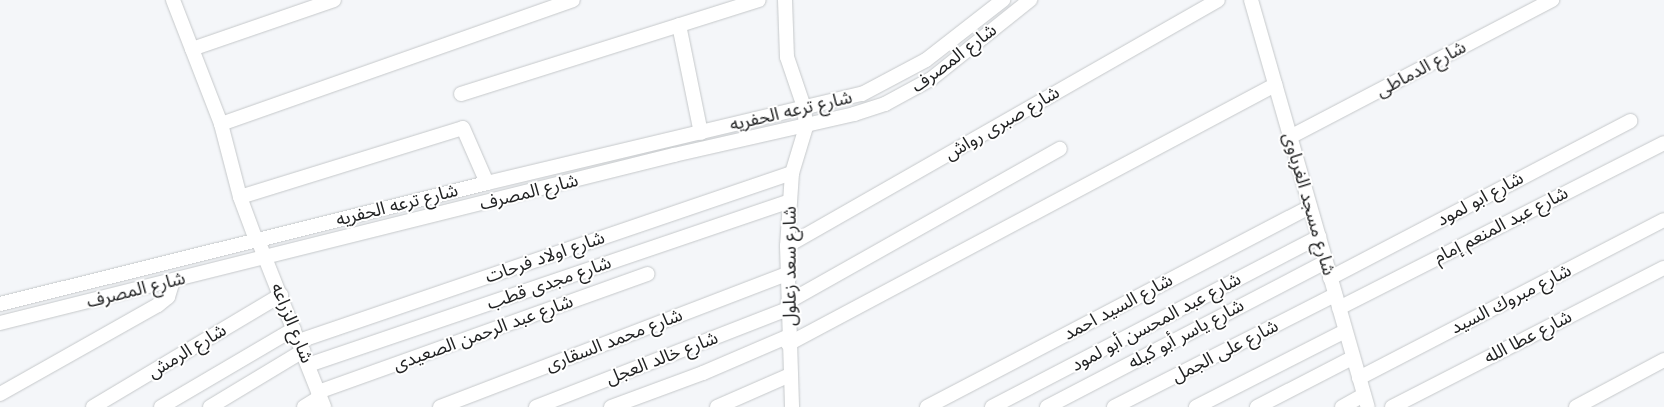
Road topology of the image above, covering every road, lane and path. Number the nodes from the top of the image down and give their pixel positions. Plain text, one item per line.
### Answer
1 (172, 0) edge
2 (334, 0) edge
3 (573, 0) edge
4 (759, 0) edge
5 (785, 0) edge
6 (1003, 0) edge
7 (1030, 0) edge
8 (1218, 0) edge
9 (1251, 0) edge
10 (1552, 0) edge
11 (678, 25) junction
12 (192, 49) junction
13 (1275, 85) junction
14 (461, 94) dead end
15 (804, 107) junction
16 (1630, 121) dead end
17 (221, 124) junction
18 (806, 127) junction
19 (701, 132) junction
20 (1290, 137) junction
21 (1664, 143) edge
22 (1060, 149) dead end
23 (792, 173) junction
24 (487, 183) junction
25 (240, 197) junction
26 (790, 201) junction
27 (1310, 207) junction
28 (1664, 220) edge
29 (1319, 237) junction
30 (257, 240) junction
31 (787, 246) junction
32 (266, 258) junction
33 (1326, 262) junction
34 (1664, 268) edge
35 (648, 274) dead end
36 (787, 274) junction
37 (1330, 278) junction
38 (173, 281) junction
39 (281, 295) junction
40 (1337, 301) junction
41 (0, 304) edge
42 (788, 306) junction
43 (0, 323) edge
44 (1345, 331) junction
45 (298, 340) junction
46 (789, 340) junction
47 (1352, 358) junction
48 (1664, 360) edge
49 (308, 365) junction
50 (790, 375) junction
51 (1359, 378) junction
52 (0, 394) edge
53 (321, 399) edge
54 (1366, 401) edge
55 (93, 407) edge
56 (161, 407) edge
57 (210, 407) edge
58 (304, 407) edge
59 (440, 407) edge
60 (536, 407) edge
61 (611, 407) edge
62 (717, 407) edge
63 (791, 407) edge
64 (927, 407) edge
65 (992, 407) edge
66 (1047, 407) edge
67 (1114, 407) edge
68 (1196, 407) edge
69 (1257, 407) edge
70 (1342, 407) edge
71 (1392, 407) edge
72 (1576, 407) edge

1 - 12 street, شارع الزراعه
2 - 12 street
3 - 17 street
4 - 11 street
5 - 15 street
6 - 15 street, شارع ترعه الحفريه
7 - 18 street, شارع المصرف
8 - 31 street, شارع صبرى رواش
9 - 13 street, شارع مسجد الغرباوى
10 - 20 street, شارع الدماطى
11 - 14 street
11 - 19 street
12 - 17 street, شارع الزراعه
13 - 20 street, شارع مسجد الغرباوى
13 - 46 street
15 - 18 street
15 - 19 street, شارع ترعه الحفريه
16 - 37 street, شارع ابو لمود
17 - 25 street, شارع الزراعه
18 - 23 street, شارع سعد زعلول
18 - 32 street, شارع المصرف
19 - 24 street, شارع ترعه الحفريه
20 - 27 street, شارع مسجد الغرباوى
21 - 40 street, شارع عبد المنعم إمام
22 - 42 street, شارع خالد العجل
23 - 26 street, شارع سعد زعلول
23 - 45 street, شارع اولاد فرحات
24 - 25 street
24 - 30 street, شارع ترعه الحفريه
25 - 30 street, شارع الزراعه
26 - 31 street, شارع سعد زعلول
26 - 49 street, شارع مجدى قطب
27 - 29 street, شارع مسجد الغرباوى
27 - 64 street, شارع السيد احمد
28 - 51 street, شارع مبروك السيد
29 - 33 street, شارع مسجد الغرباوى
29 - 65 street, شارع عبد المحسن أبو لمود
30 - 32 street, شارع الزراعه
30 - 41 street, شارع ترعه الحفريه
31 - 36 street, شارع سعد زعلول
32 - 38 street, شارع المصرف
32 - 39 street, شارع الزراعه
33 - 37 street, شارع مسجد الغرباوى
33 - 66 street, شارع ياسر أبو كيله
34 - 71 street, شارع عطا الله
35 - 53 street, شارع عبد الرحمن الصعيدى
36 - 42 street, شارع سعد زعلول
36 - 59 street, شارع محمد السقارى
37 - 40 street, شارع مسجد الغرباوى
38 - 43 street, شارع المصرف
38 - 52 street
39 - 45 street, شارع الزراعه
39 - 55 street, شارع الرمش
40 - 44 street, شارع مسجد الغرباوى
40 - 67 street, شارع على الجمل
42 - 46 street, شارع سعد زعلول
42 - 60 street, شارع خالد العجل
44 - 47 street, شارع مسجد الغرباوى
44 - 68 street
45 - 49 street, شارع الزراعه
45 - 56 street
45 - 57 street
46 - 50 street, شارع سعد زعلول
46 - 61 street
47 - 51 street, شارع مسجد الغرباوى
47 - 69 street
48 - 72 street
49 - 53 street, شارع الزراعه
50 - 62 street
50 - 63 street, شارع سعد زعلول
51 - 54 street, شارع مسجد الغرباوى
53 - 58 street, شارع عبد الرحمن الصعيدى
54 - 70 street

